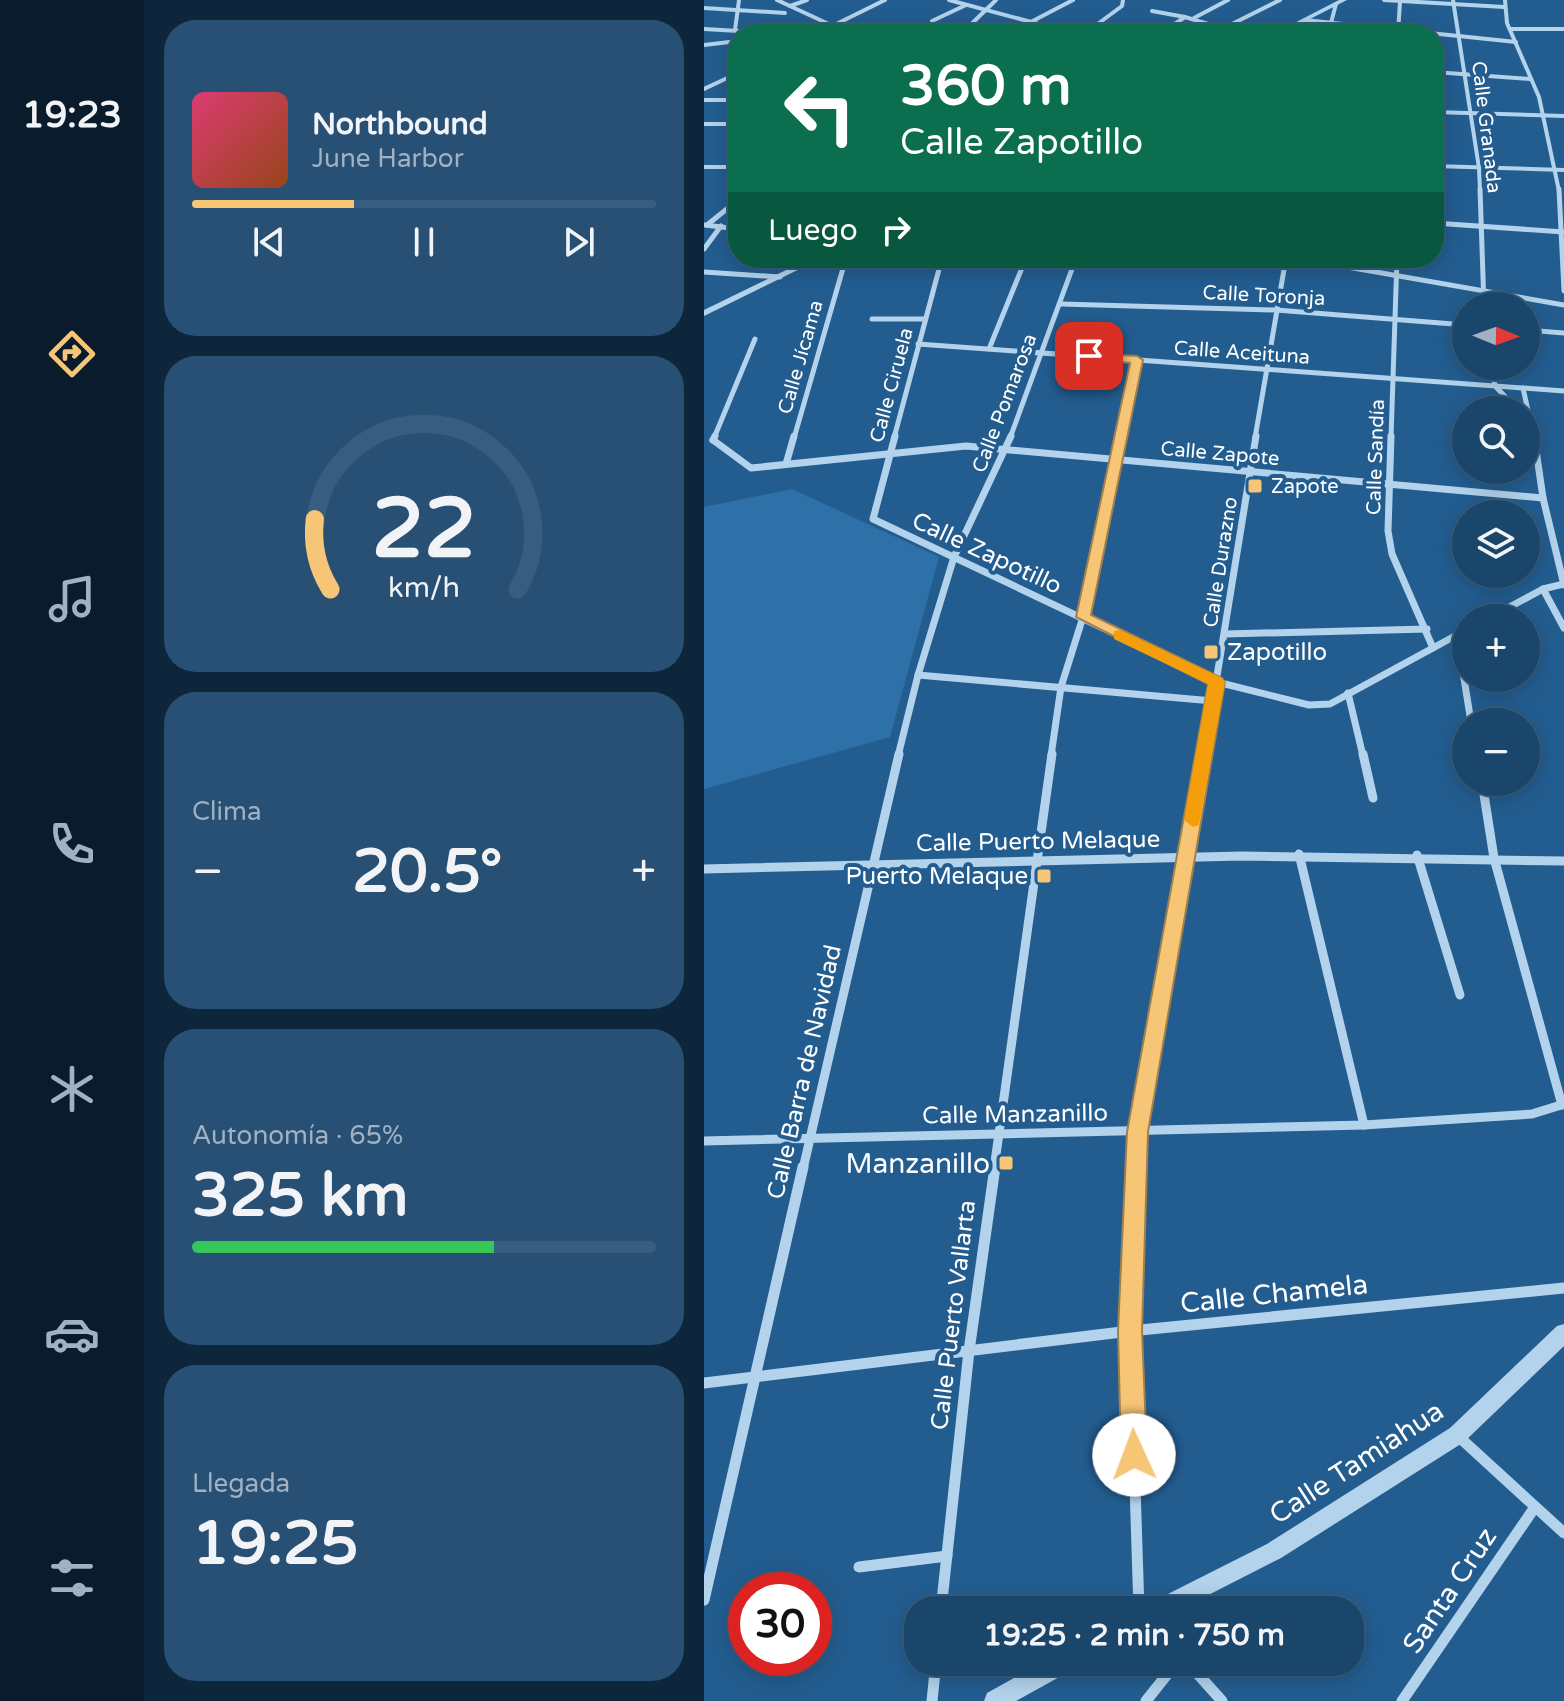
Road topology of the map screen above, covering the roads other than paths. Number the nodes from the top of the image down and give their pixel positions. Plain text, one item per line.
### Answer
1 (739, 0) edge
2 (777, 0) edge
3 (807, 0) edge
4 (885, 0) edge
5 (949, 0) edge
6 (996, 0) edge
7 (1073, 0) edge
8 (1123, 0) edge
9 (1228, 0) edge
10 (1280, 0) edge
11 (1344, 0) edge
12 (1384, 0) edge
13 (1505, 0) edge
14 (1400, 2) edge
15 (1453, 2) edge
16 (1336, 4) junction
17 (966, 5) junction
18 (789, 6) junction
19 (1504, 7) junction
20 (704, 8) edge
21 (738, 10) junction
22 (986, 10) junction
23 (1152, 11) dead end
24 (785, 13) dead end
25 (1185, 17) junction
26 (1192, 19) junction
27 (1305, 20) junction
28 (932, 21) dead end
29 (1032, 22) junction
30 (1331, 22) junction
31 (736, 24) edge
32 (829, 24) edge
33 (837, 24) edge
34 (971, 24) edge
35 (1028, 24) edge
36 (1039, 24) edge
37 (1098, 24) edge
38 (1174, 24) edge
39 (1208, 24) edge
40 (1233, 24) edge
41 (1297, 24) edge
42 (1344, 24) edge
43 (1399, 24) edge
44 (704, 29) edge
45 (1510, 29) junction
46 (1564, 29) edge
47 (728, 30) edge
48 (1444, 35) edge
49 (1458, 36) junction
50 (728, 42) edge
51 (1516, 42) junction
52 (704, 45) edge
53 (1444, 73) edge
54 (1465, 74) junction
55 (728, 78) edge
56 (1530, 79) junction
57 (718, 83) junction
58 (728, 83) edge
59 (705, 88) edge
60 (704, 100) edge
61 (728, 100) edge
62 (1444, 113) edge
63 (1472, 114) junction
64 (1544, 116) junction
65 (1564, 116) edge
66 (704, 124) edge
67 (728, 124) edge
68 (1444, 166) edge
69 (704, 167) edge
70 (728, 167) edge
71 (1479, 168) junction
72 (1560, 170) edge
73 (728, 208) edge
74 (1444, 224) edge
75 (706, 225) edge
76 (721, 226) junction
77 (1481, 226) junction
78 (728, 227) edge
79 (1563, 232) edge
80 (704, 249) edge
81 (798, 268) edge
82 (843, 268) edge
83 (939, 268) edge
84 (1022, 268) edge
85 (1073, 268) edge
86 (1284, 268) edge
87 (1348, 268) edge
88 (1396, 268) edge
89 (704, 272) edge
90 (1396, 275) junction
91 (780, 277) junction
92 (1484, 291) junction
93 (1564, 291) edge
94 (1061, 304) junction
95 (1564, 305) edge
96 (1276, 310) junction
97 (704, 313) edge
98 (1394, 318) junction
99 (872, 319) dead end
100 (925, 319) junction
101 (1452, 324) edge
102 (1540, 331) edge
103 (1564, 333) edge
104 (755, 339) dead end
105 (918, 344) junction
106 (989, 349) junction
107 (1040, 353) junction
108 (1137, 360) junction
109 (1266, 370) junction
110 (1393, 379) junction
111 (1494, 380) edge
112 (1495, 386) junction
113 (1523, 388) junction
114 (1564, 391) edge
115 (1505, 396) edge
116 (1525, 396) edge
117 (704, 440) edge
118 (713, 440) junction
119 (1006, 449) junction
120 (890, 452) junction
121 (1115, 461) junction
122 (786, 464) junction
123 (1251, 472) junction
124 (1540, 478) edge
125 (1390, 484) junction
126 (1543, 498) junction
127 (873, 519) joint
128 (954, 557) junction
129 (1564, 584) edge
130 (1543, 589) junction
131 (1515, 604) edge
132 (1083, 617) junction
133 (1564, 628) edge
134 (1427, 629) junction
135 (1225, 634) junction
136 (1452, 638) edge
137 (1433, 648) junction
138 (918, 675) junction
139 (1217, 682) junction
140 (1061, 687) junction
141 (1348, 693) junction
142 (1213, 701) junction
143 (1484, 796) edge
144 (1373, 798) dead end
145 (1299, 854) junction
146 (1417, 855) junction
147 (1186, 858) junction
148 (1494, 858) junction
149 (1564, 861) edge
150 (1036, 862) junction
151 (872, 865) junction
152 (704, 869) edge
153 (1460, 995) dead end
154 (1563, 1104) edge
155 (1364, 1125) junction
156 (1138, 1132) junction
157 (1000, 1135) junction
158 (809, 1139) junction
159 (704, 1141) edge
160 (1564, 1288) edge
161 (1130, 1331) junction
162 (1564, 1333) edge
163 (969, 1351) junction
164 (755, 1377) junction
165 (704, 1383) edge
166 (1457, 1435) junction
167 (1535, 1507) junction
168 (1564, 1533) edge
169 (947, 1556) junction
170 (859, 1567) dead end
171 (943, 1596) edge
172 (1139, 1596) edge
173 (1185, 1596) edge
174 (704, 1600) edge
175 (935, 1676) edge
176 (1039, 1676) edge
177 (1166, 1676) edge
178 (1200, 1676) edge
179 (932, 1701) edge
180 (995, 1701) edge
181 (1146, 1701) edge
182 (1222, 1701) edge
183 (1402, 1701) edge

1 - 21 street
2 - 18 street
3 - 18 street
4 - 33 street
5 - 17 street
6 - 22 street
7 - 29 street
8 - 37 street
9 - 26 street
10 - 40 street
11 - 16 street
12 - 14 street
13 - 19 street
14 - 15 street
14 - 43 street
15 - 19 street
15 - 49 street, Calle Granada
16 - 27 street
16 - 30 street
17 - 22 street
17 - 28 street
18 - 32 street
19 - 45 street
20 - 21 street
21 - 24 street
21 - 31 street
22 - 29 street
22 - 34 street
23 - 25 street
25 - 26 street
25 - 38 street
26 - 39 street
27 - 30 street
27 - 41 street
29 - 35 street
29 - 36 street
30 - 42 street
44 - 47 street
45 - 46 street
45 - 51 street
48 - 49 street
49 - 51 street
49 - 54 street, Calle Granada
50 - 52 street
51 - 56 street
53 - 54 street
54 - 56 street
54 - 63 street, Calle Granada
55 - 57 street
56 - 64 street
57 - 58 street
57 - 59 street
60 - 61 street
62 - 63 street
63 - 64 street
63 - 71 street, Calle Granada
64 - 65 street
64 - 72 street
66 - 67 street
68 - 71 street
69 - 70 street
71 - 72 street
71 - 77 street, Calle Granada
72 - 79 street
73 - 75 street
74 - 77 street
75 - 76 street
76 - 78 street
76 - 80 street
77 - 79 street
77 - 92 street, Calle Granada
79 - 93 street
81 - 91 street
82 - 122 street, Calle Jícama
83 - 100 street, Calle Ciruela
84 - 106 street
85 - 94 street, Calle Pomarosa
86 - 96 street, Calle Durazno
87 - 90 street
88 - 90 street, Calle Sandía
89 - 91 street
90 - 92 street
90 - 98 street, Calle Sandía
91 - 97 street
92 - 95 street
94 - 96 street, Calle Toronja
94 - 107 street, Calle Pomarosa
96 - 98 street, Calle Toronja
96 - 109 street, Calle Durazno
98 - 101 street, Calle Toronja
98 - 110 street, Calle Sandía
99 - 100 street
100 - 105 street, Calle Ciruela
102 - 103 street
104 - 118 street
105 - 106 street, Calle Aceituna
105 - 120 street, Calle Ciruela
106 - 107 street, Calle Aceituna
107 - 108 street, Calle Aceituna
107 - 119 street, Calle Pomarosa
108 - 109 street, Calle Aceituna
108 - 121 street, Calle Puerto Vallarta
109 - 110 street, Calle Aceituna
109 - 123 street, Calle Durazno
110 - 112 street, Calle Aceituna
110 - 125 street, Calle Sandía
111 - 112 street
112 - 113 street, Calle Aceituna
112 - 115 street
113 - 114 street, Calle Aceituna
113 - 116 street
117 - 118 street
118 - 122 street, Calle Zapote
119 - 120 street, Calle Zapote
119 - 121 street, Calle Zapote
119 - 128 street, Calle Pomarosa
120 - 122 street, Calle Zapote
120 - 127 street, Calle Ciruela
121 - 123 street, Calle Zapote
121 - 132 street, Calle Puerto Vallarta
123 - 125 street, Calle Zapote
123 - 135 street, Calle Durazno
124 - 126 street
125 - 126 street, Calle Zapote
125 - 134 street, Calle Sandía
126 - 129 street
127 - 128 street, Calle Zapotillo
128 - 132 street, Calle Zapotillo
128 - 138 street, Calle Barra de Navidad
129 - 130 street
130 - 131 street
130 - 133 street
132 - 139 street, Calle Zapotillo
132 - 140 street, Calle Puerto Vallarta
134 - 135 street
134 - 137 street, Calle Sandía
135 - 139 street, Calle Durazno
136 - 137 street, Calle Zapotillo
137 - 141 street, Calle Zapotillo
138 - 140 street
138 - 151 street, Calle Barra de Navidad
139 - 141 street, Calle Zapotillo
139 - 142 street, Calle Durazno
140 - 142 street
140 - 150 street, Calle Puerto Vallarta
141 - 144 street
142 - 147 street, Calle Durazno
143 - 148 street
145 - 146 street, Calle Puerto Melaque
145 - 147 street, Calle Puerto Melaque
145 - 155 street
146 - 148 street, Calle Puerto Melaque
146 - 153 street
147 - 150 street, Calle Puerto Melaque
147 - 156 street, Calle Durazno
148 - 149 street, Calle Puerto Melaque
148 - 154 street
150 - 151 street, Calle Puerto Melaque
150 - 157 street, Calle Puerto Vallarta
151 - 152 street, Calle Puerto Melaque
151 - 158 street, Calle Barra de Navidad
154 - 155 street, Calle Manzanillo
155 - 156 street, Calle Manzanillo
156 - 157 street, Calle Manzanillo
156 - 161 street, Calle Durazno
157 - 158 street, Calle Manzanillo
157 - 163 street, Calle Puerto Vallarta
158 - 159 street, Calle Manzanillo
158 - 164 street, Calle Barra de Navidad
160 - 161 street, Calle Chamela
161 - 163 street, Calle Chamela
161 - 172 street, Calle Durazno
162 - 166 street, Calle Tamiahua
163 - 164 street, Calle Chamela
163 - 169 street, Calle Puerto Vallarta
164 - 165 street, Calle Chamela
164 - 174 street, Calle Barra de Navidad
166 - 167 street
166 - 173 street, Calle Tamiahua
167 - 168 street
167 - 183 street, Santa Cruz
169 - 170 street
169 - 171 street, Calle Puerto Vallarta
175 - 179 street
176 - 180 street
177 - 181 street
178 - 182 street

